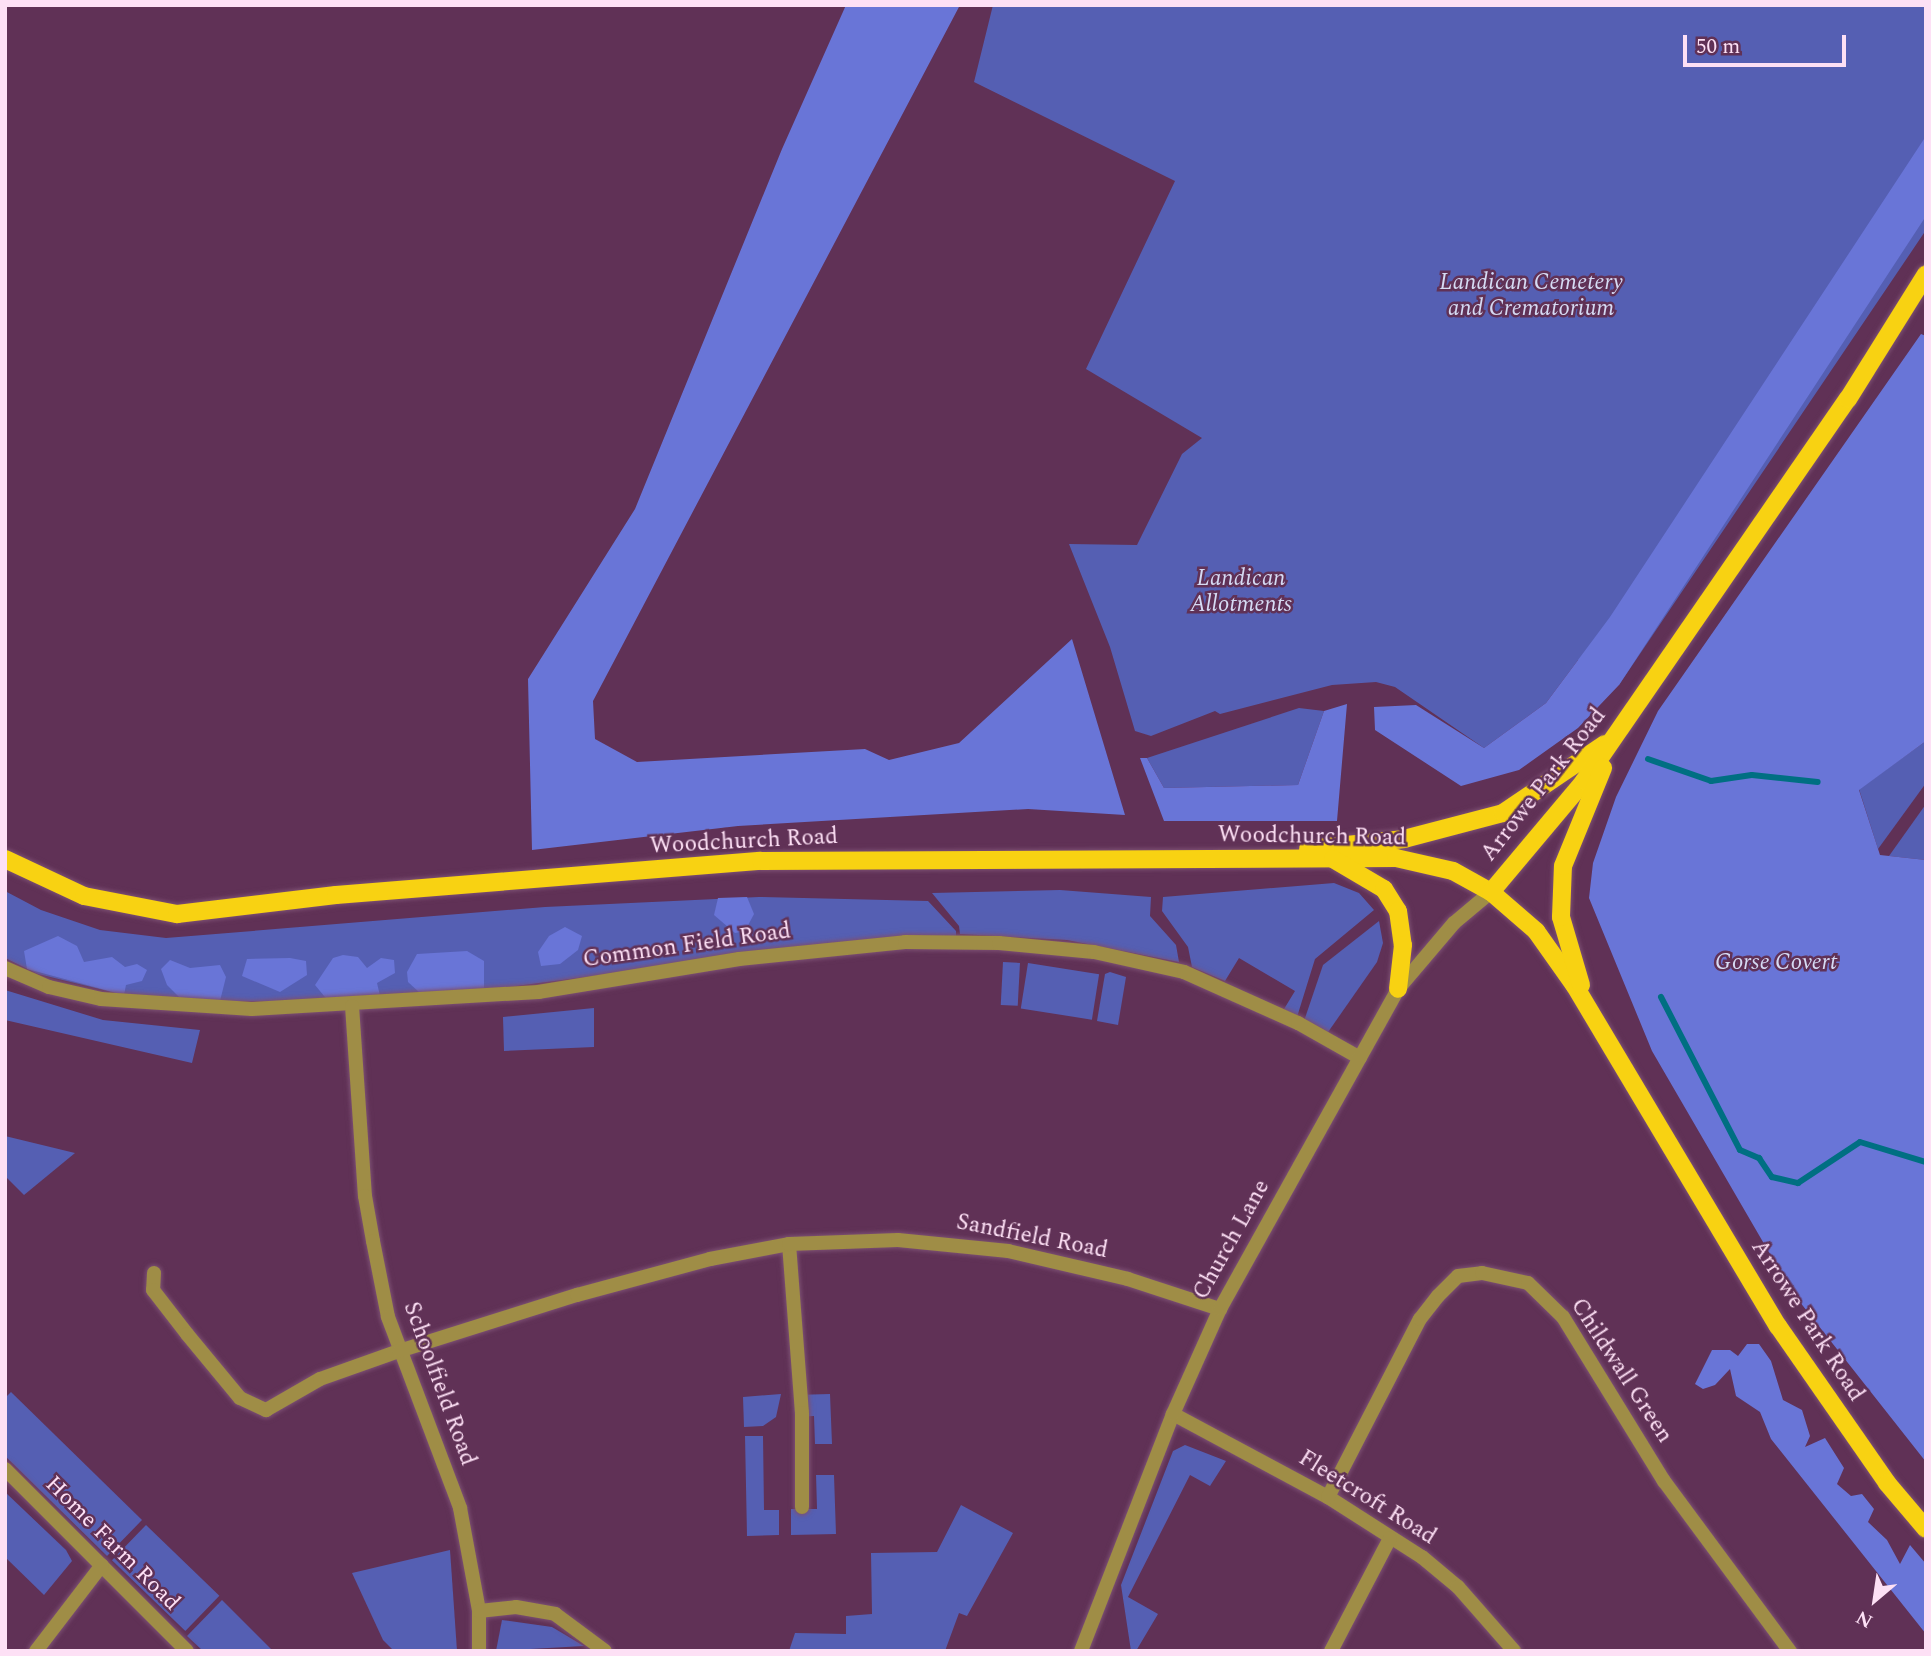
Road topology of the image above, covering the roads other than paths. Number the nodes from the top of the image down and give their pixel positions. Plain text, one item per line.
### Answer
1 (1926, 274) edge
2 (1614, 739) junction
3 (5, 859) edge
4 (1333, 859) junction
5 (1223, 860) junction
6 (1491, 892) junction
7 (5, 968) edge
8 (1398, 989) junction
9 (352, 1006) junction
10 (1587, 1006) junction
11 (1360, 1058) junction
12 (789, 1244) junction
13 (155, 1273) dead end
14 (1220, 1309) junction
15 (400, 1351) junction
16 (1173, 1414) junction
17 (5, 1469) edge
18 (1328, 1497) junction
19 (802, 1507) dead end
20 (1926, 1529) edge
21 (1390, 1538) junction
22 (102, 1565) junction
23 (479, 1611) junction
24 (36, 1651) edge
25 (187, 1651) edge
26 (480, 1651) edge
27 (605, 1651) edge
28 (1081, 1651) edge
29 (1331, 1651) edge
30 (1514, 1651) edge
31 (1790, 1651) edge

1 - 2 main road, Arrowe Park Road
2 - 5 main road
2 - 6 main road, Arrowe Park Road
2 - 10 main road
3 - 5 main road, Woodchurch Road
4 - 5 main road, Woodchurch Road
4 - 6 main road, Woodchurch Road
4 - 8 main road
6 - 8 street, Church Lane
6 - 10 main road, Arrowe Park Road
7 - 9 street, Common Field Road
8 - 11 street, Church Lane
9 - 11 street, Common Field Road
9 - 15 street, Schoolfield Road
10 - 20 main road, Arrowe Park Road
11 - 14 street, Church Lane
12 - 14 street, Sandfield Road
12 - 15 street, Sandfield Road
12 - 19 street
13 - 15 street, Sandfield Road
14 - 16 street, Church Lane
15 - 23 street, Schoolfield Road
16 - 18 street, Fleetcroft Road
16 - 28 street, Church Lane
17 - 22 street, Home Farm Road
18 - 21 street, Fleetcroft Road
18 - 31 street, Childwall Green
21 - 29 street
21 - 30 street, Fleetcroft Road
22 - 24 street
22 - 25 street, Home Farm Road
23 - 26 street, Schoolfield Road
23 - 27 street

